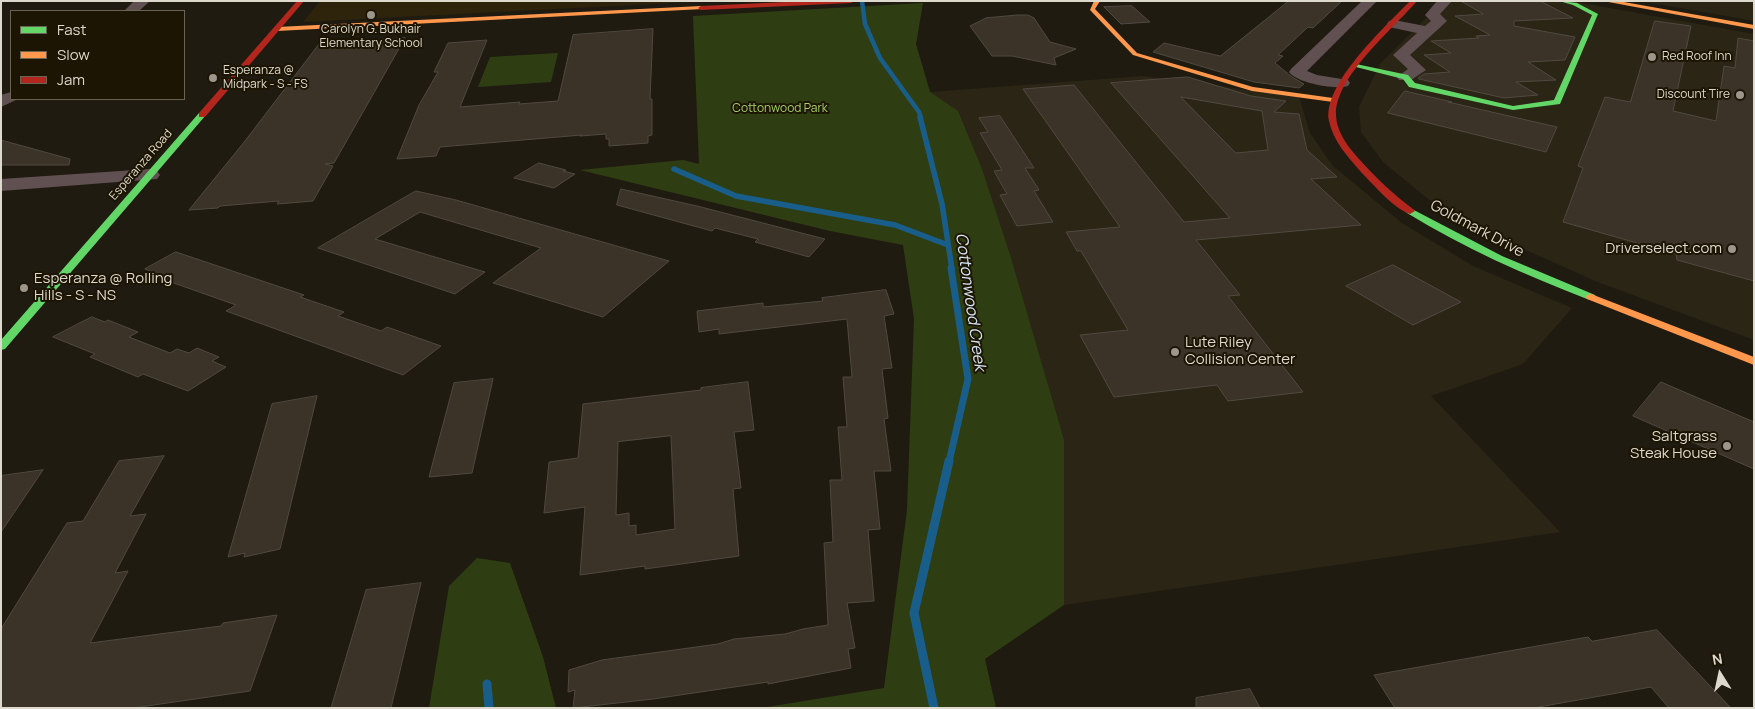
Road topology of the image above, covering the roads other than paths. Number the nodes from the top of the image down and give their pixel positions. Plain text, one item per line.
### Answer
1 (143, 1) edge
2 (301, 1) edge
3 (851, 1) edge
4 (1097, 1) edge
5 (1370, 1) edge
6 (1414, 1) edge
7 (1444, 1) edge
8 (1562, 1) edge
9 (1606, 1) edge
10 (132, 10) edge
11 (1394, 24) junction
12 (1754, 27) edge
13 (277, 29) junction
14 (1428, 31) junction
15 (1356, 66) junction
16 (1405, 77) junction
17 (1342, 84) junction
18 (1333, 100) junction
19 (150, 175) junction
20 (1, 185) edge
21 (6, 337) edge
22 (1754, 362) edge

1 - 10 street
2 - 13 street, Esperanza Road
3 - 13 street
4 - 18 street
5 - 17 street
6 - 11 street
7 - 14 street
8 - 16 street
9 - 12 street
11 - 14 street
11 - 15 street
13 - 19 street, Esperanza Road
14 - 16 street
15 - 16 street
15 - 17 street
17 - 18 street
18 - 22 street, Goldmark Drive
19 - 20 street
19 - 21 street, Esperanza Road

